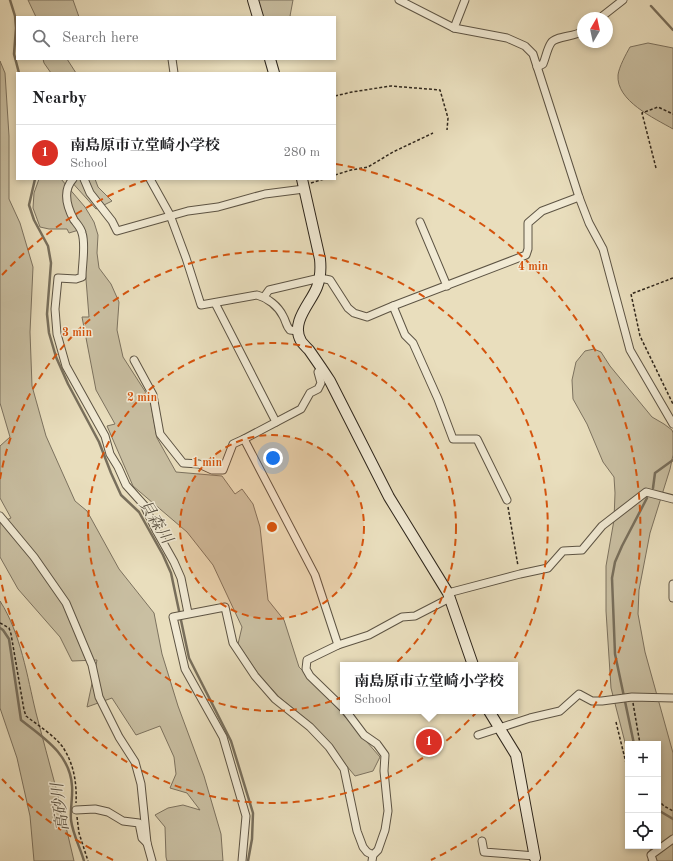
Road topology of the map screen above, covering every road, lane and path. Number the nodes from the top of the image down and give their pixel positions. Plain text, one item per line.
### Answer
1 (253, 0) edge
2 (399, 0) edge
3 (465, 0) edge
4 (623, 0) edge
5 (608, 12) edge
6 (258, 16) edge
7 (454, 28) junction
8 (577, 34) edge
9 (172, 60) edge
10 (270, 60) edge
11 (537, 66) junction
12 (174, 72) edge
13 (274, 72) edge
14 (336, 96) edge
15 (673, 114) edge
16 (447, 130) dead end
17 (433, 133) dead end
18 (656, 168) dead end
19 (336, 175) edge
20 (72, 180) edge
21 (84, 180) edge
22 (151, 180) edge
23 (320, 180) edge
24 (303, 185) edge
25 (579, 197) junction
26 (170, 215) junction
27 (420, 222) dead end
28 (320, 278) junction
29 (673, 278) edge
30 (447, 286) junction
31 (264, 297) junction
32 (215, 303) junction
33 (393, 306) junction
34 (298, 331) junction
35 (134, 360) dead end
36 (322, 368) junction
37 (673, 404) edge
38 (276, 422) junction
39 (673, 424) edge
40 (244, 439) junction
41 (673, 499) edge
42 (507, 500) joint
43 (0, 516) edge
44 (520, 574) junction
45 (673, 584) edge
46 (449, 596) junction
47 (673, 598) edge
48 (183, 614) junction
49 (0, 623) edge
50 (338, 645) junction
51 (472, 662) edge
52 (630, 698) junction
53 (673, 698) edge
54 (340, 705) edge
55 (348, 714) edge
56 (490, 714) edge
57 (616, 722) dead end
58 (498, 728) junction
59 (478, 735) dead end
60 (639, 741) edge
61 (627, 777) edge
62 (661, 803) edge
63 (76, 810) junction
64 (673, 811) edge
65 (673, 839) edge
66 (482, 841) dead end
67 (147, 843) junction
68 (372, 858) edge
69 (535, 858) edge
70 (88, 861) edge
71 (152, 861) edge
72 (242, 861) edge
73 (653, 861) edge

1 - 6 street
2 - 7 street
3 - 7 street
4 - 5 street
7 - 11 street
8 - 11 street
9 - 12 street
10 - 13 street
11 - 25 street
14 - 16 path
15 - 18 path
17 - 19 path
20 - 48 street
21 - 26 street
22 - 26 street
23 - 24 path
24 - 26 street
24 - 28 street
25 - 30 street
25 - 39 street
26 - 32 street
27 - 30 street
28 - 31 street
28 - 33 street
28 - 34 street
29 - 37 path
30 - 33 street
31 - 32 street
31 - 34 street
32 - 38 street
33 - 42 street
34 - 36 street
35 - 40 street
36 - 38 street
36 - 46 street
38 - 40 street
40 - 50 street
41 - 44 street
42 - 44 path
43 - 67 street
44 - 46 street
45 - 47 street
46 - 50 street
46 - 51 street
48 - 68 street
48 - 72 street
49 - 63 path
50 - 54 street
52 - 53 street
52 - 58 street
52 - 60 path
55 - 68 street
56 - 58 street
57 - 61 path
58 - 59 street
58 - 69 street
62 - 64 path
63 - 67 street
63 - 70 path
65 - 73 street
66 - 69 street
67 - 71 street

